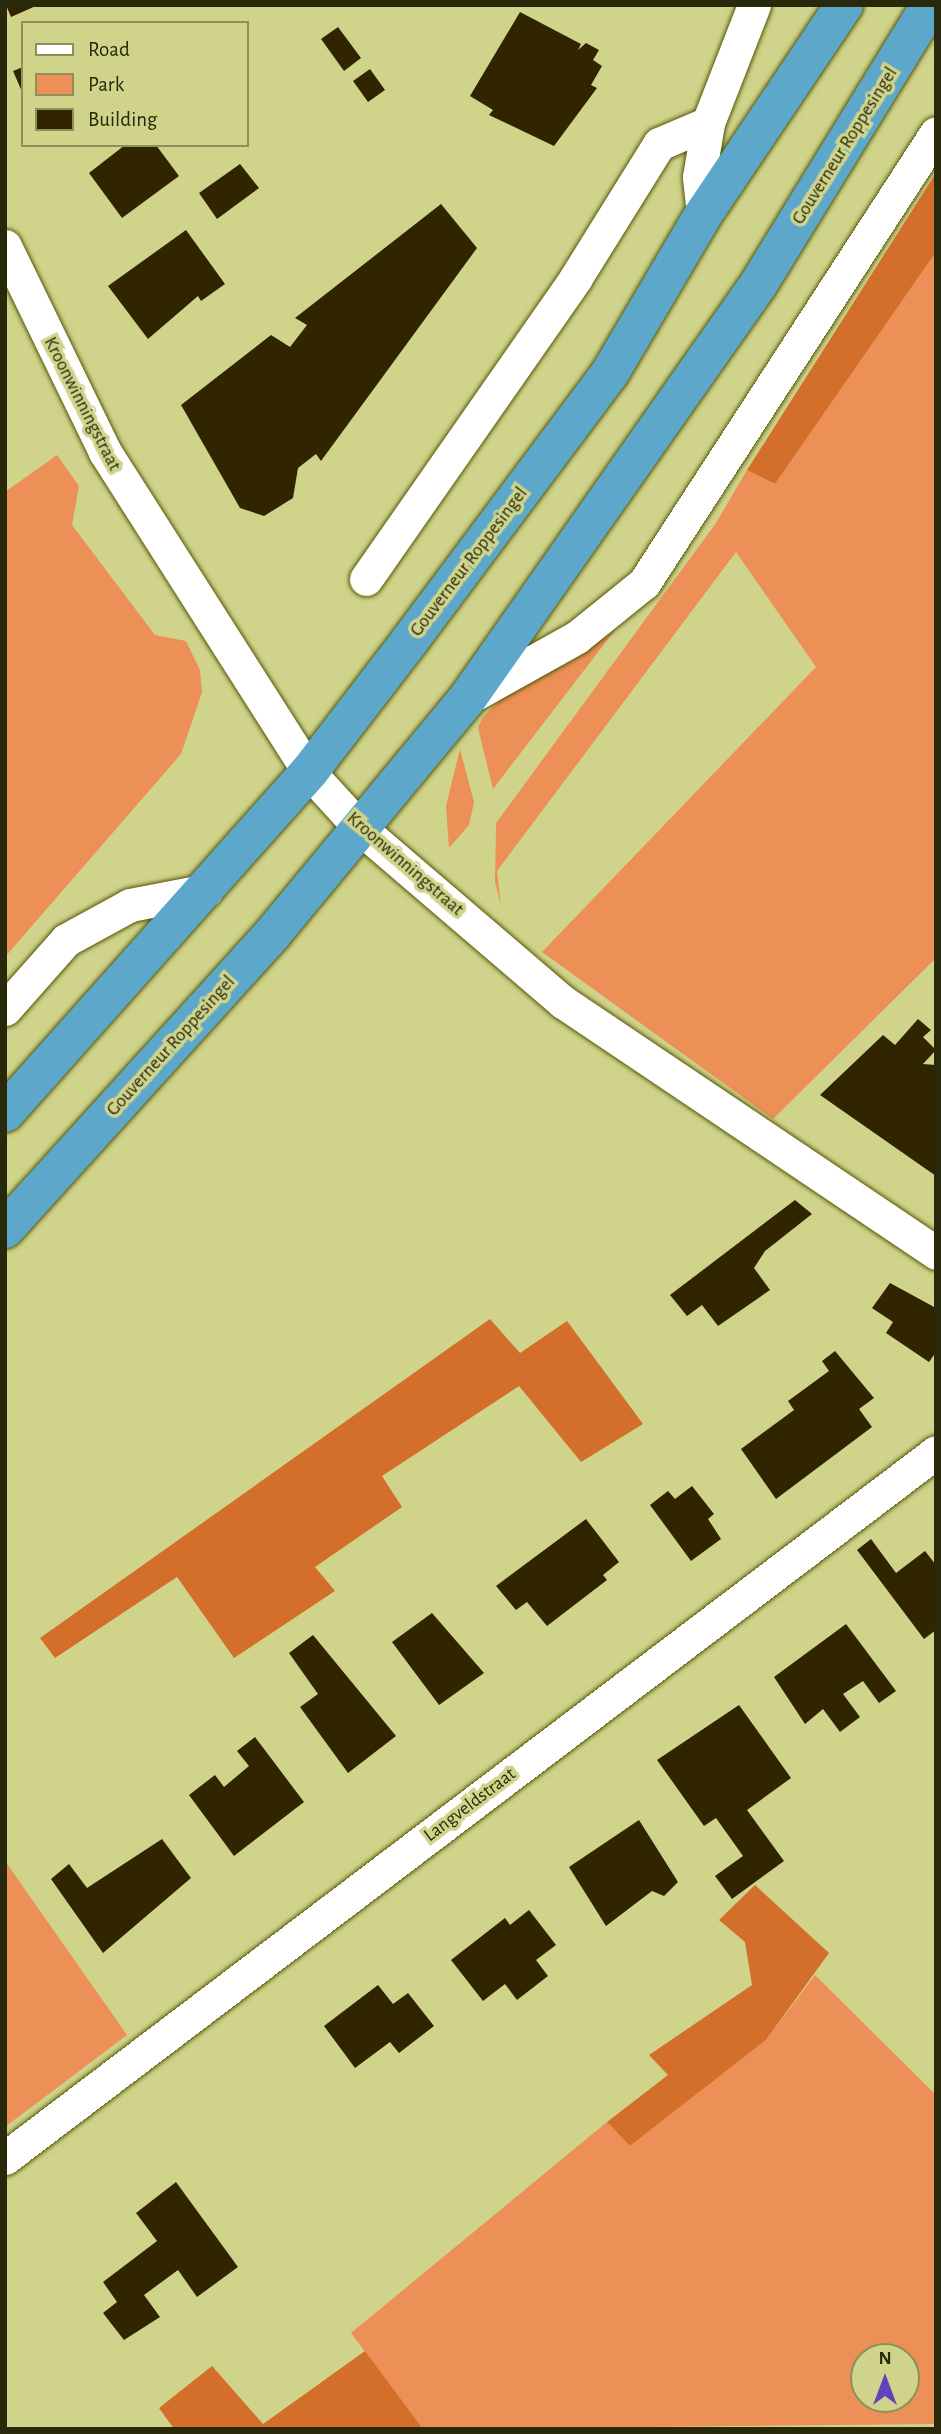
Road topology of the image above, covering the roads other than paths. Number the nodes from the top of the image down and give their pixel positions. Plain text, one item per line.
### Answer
1 (754, 5) edge
2 (844, 5) edge
3 (930, 5) edge
4 (708, 123) junction
5 (936, 134) edge
6 (703, 215) junction
7 (5, 246) edge
8 (366, 579) dead end
9 (467, 699) junction
10 (309, 772) junction
11 (361, 829) junction
12 (206, 890) junction
13 (5, 1009) edge
14 (5, 1113) edge
15 (5, 1229) edge
16 (936, 1253) edge
17 (936, 1452) edge
18 (5, 2158) edge

1 - 4 street
2 - 6 highway, Gouverneur Roppesingel
3 - 9 highway, Gouverneur Roppesingel
4 - 6 street
4 - 8 street
5 - 9 street, Gouverneur Roppesingel
6 - 10 highway, Gouverneur Roppesingel
7 - 10 street, Kroonwinningstraat
9 - 11 highway, Gouverneur Roppesingel
10 - 11 street, Kroonwinningstraat
10 - 12 highway, Gouverneur Roppesingel
11 - 15 highway, Gouverneur Roppesingel
11 - 16 street, Kroonwinningstraat
12 - 13 street
12 - 14 highway, Gouverneur Roppesingel
17 - 18 street, Langveldstraat

